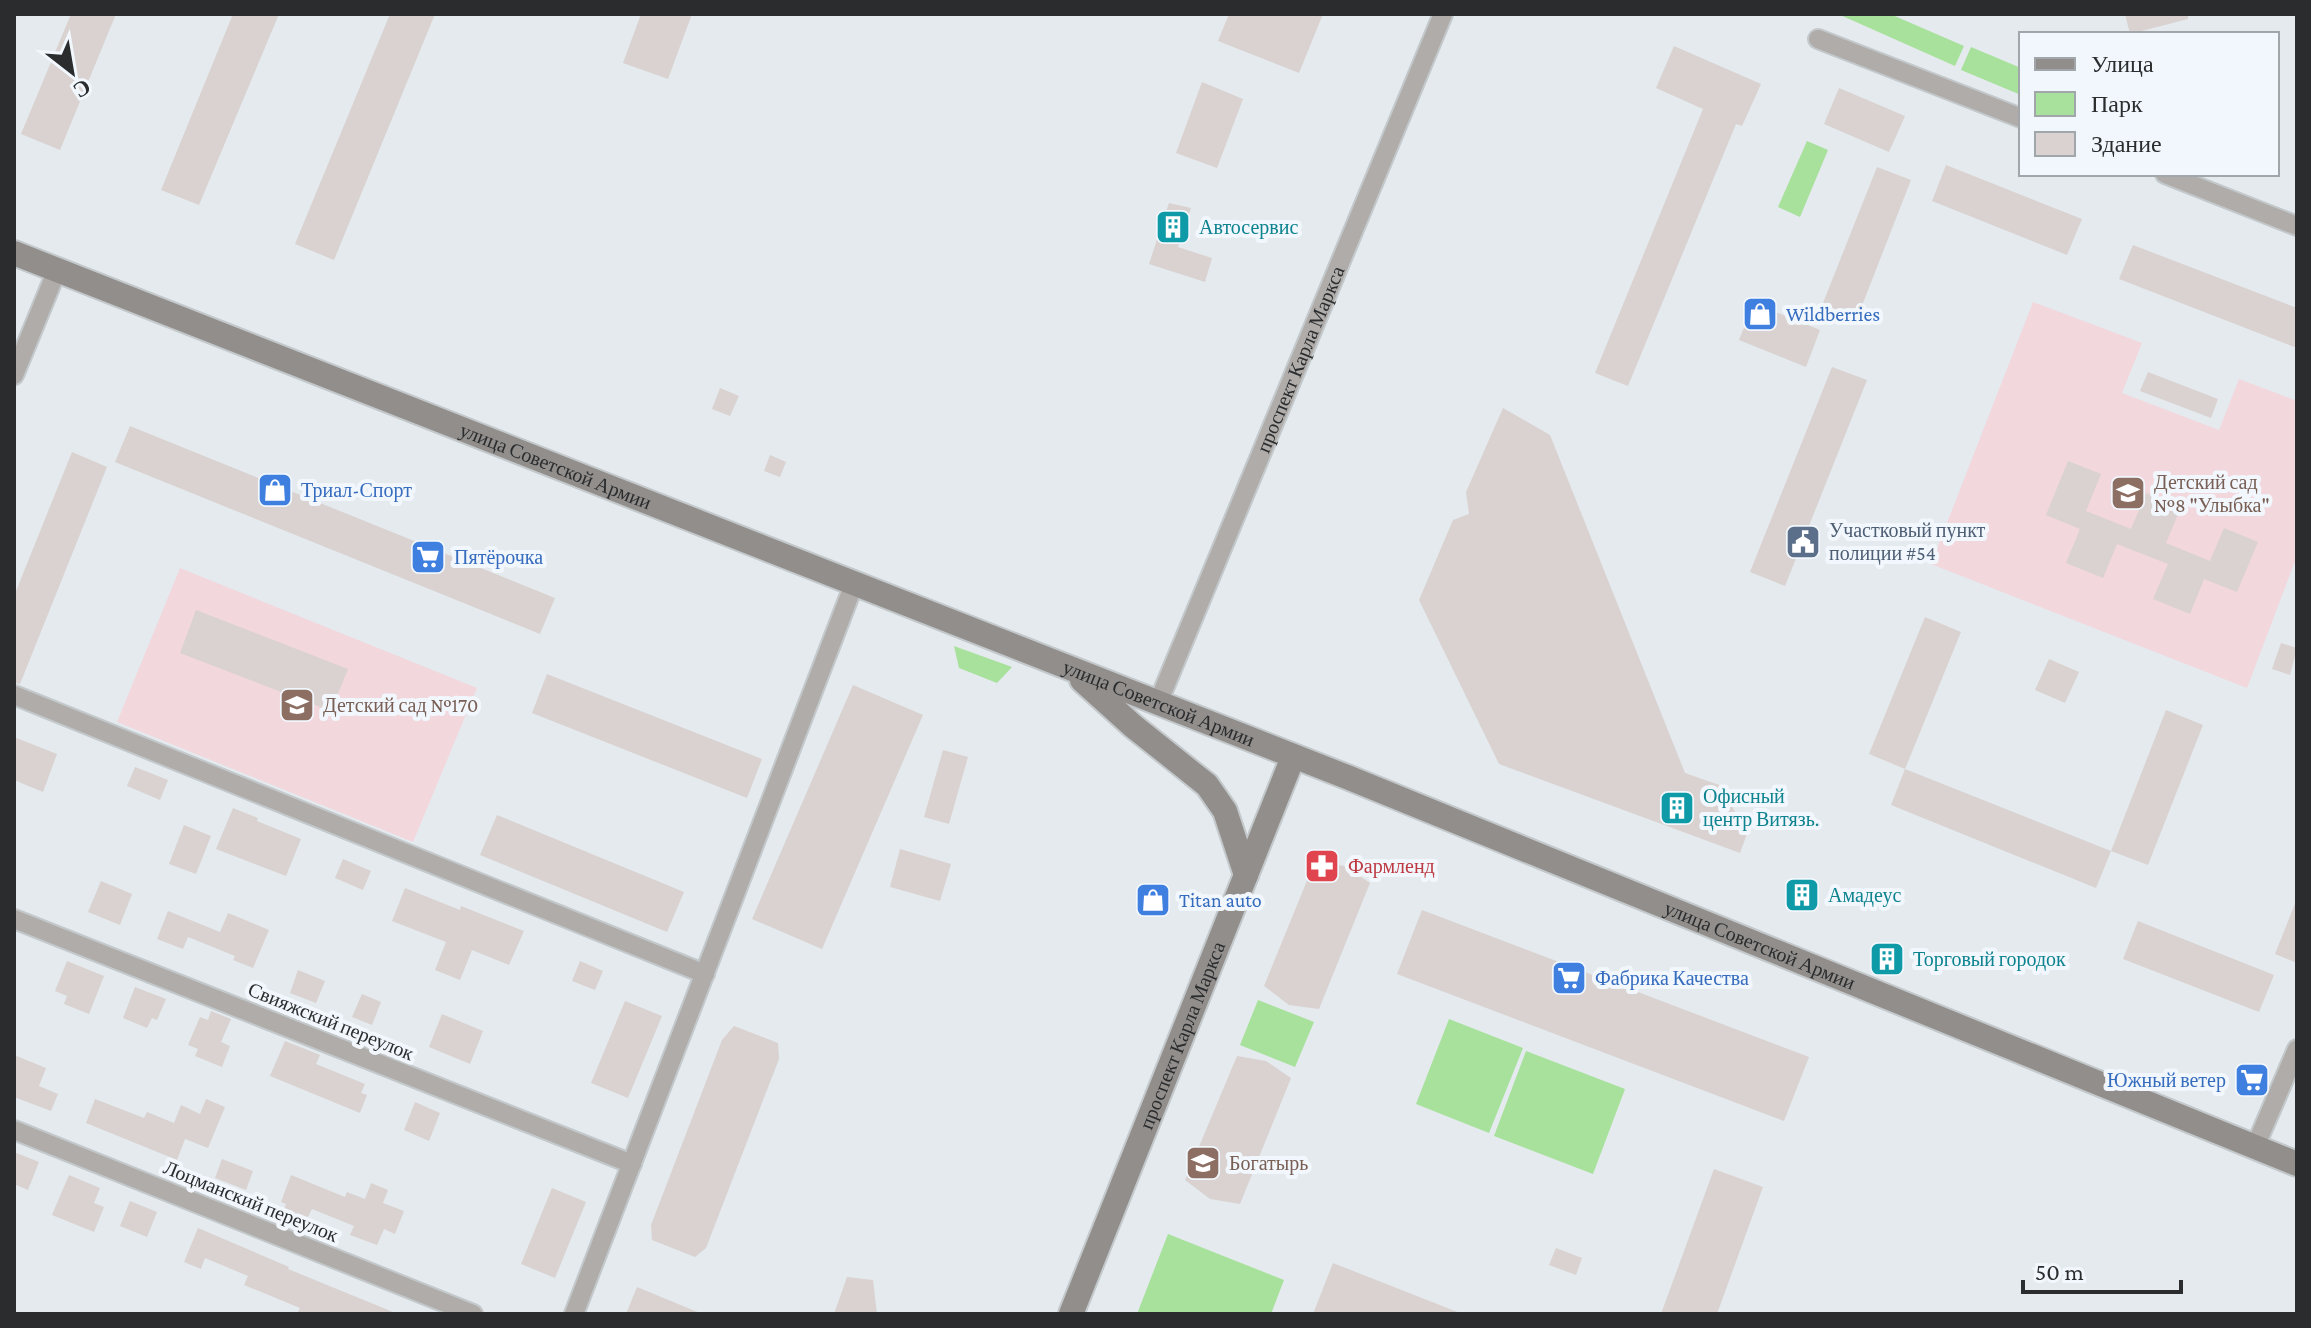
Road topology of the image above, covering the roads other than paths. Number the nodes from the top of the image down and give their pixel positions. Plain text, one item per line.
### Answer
1 (1443, 14) edge
2 (1818, 39) dead end
3 (2019, 117) edge
4 (2170, 176) edge
5 (2297, 226) edge
6 (14, 253) edge
7 (57, 270) junction
8 (14, 375) edge
9 (854, 584) junction
10 (1068, 668) junction
11 (14, 695) edge
12 (1158, 703) junction
13 (1293, 757) junction
14 (1246, 875) junction
15 (14, 919) edge
16 (705, 974) junction
17 (2297, 1049) edge
18 (14, 1130) edge
19 (2255, 1147) junction
20 (632, 1164) junction
21 (2297, 1164) edge
22 (473, 1314) edge
23 (574, 1314) edge
24 (1071, 1314) edge

1 - 12 street, проспект Карла Маркса
2 - 3 street
4 - 5 street
6 - 7 main road, улица Советской Армии
7 - 8 street
7 - 9 main road, улица Советской Армии
9 - 10 main road, улица Советской Армии
9 - 16 street
10 - 12 main road, улица Советской Армии
10 - 14 main road
11 - 16 street
12 - 13 main road, улица Советской Армии
13 - 14 main road, проспект Карла Маркса
13 - 19 main road, улица Советской Армии
14 - 24 main road, проспект Карла Маркса
15 - 20 street, Свияжский переулок
16 - 20 street
17 - 19 street
18 - 22 street, Лоцманский переулок
19 - 21 main road, улица Советской Армии
20 - 23 street

